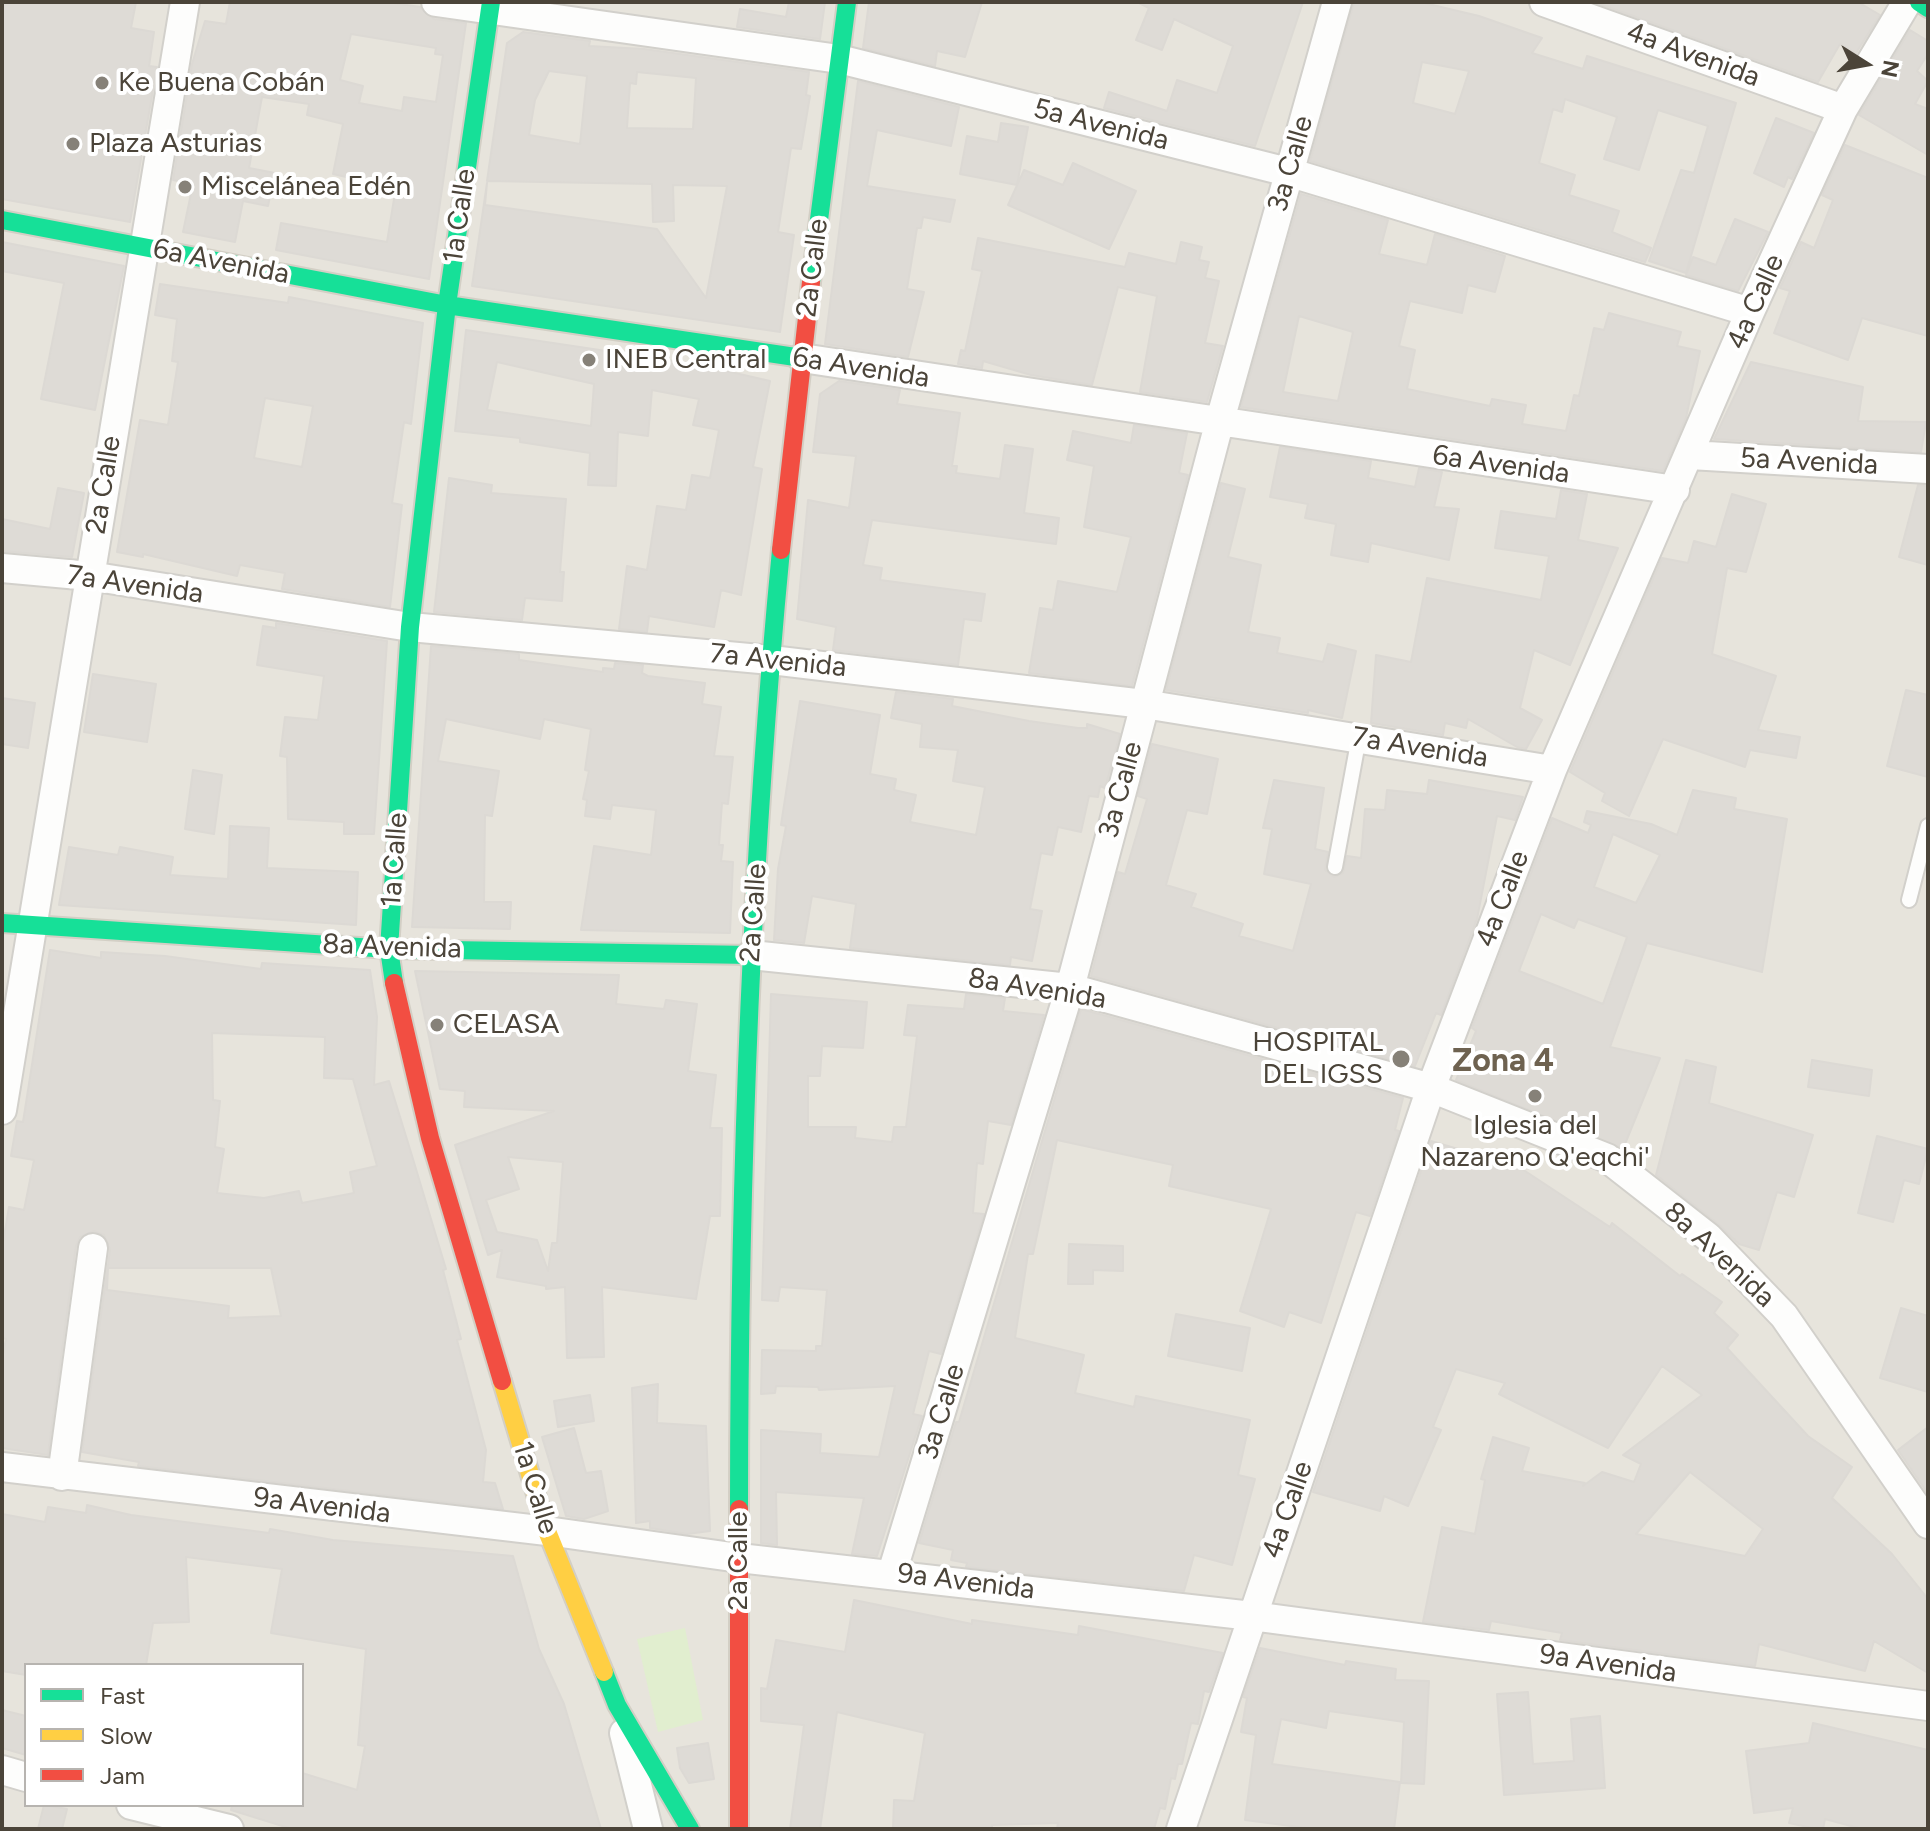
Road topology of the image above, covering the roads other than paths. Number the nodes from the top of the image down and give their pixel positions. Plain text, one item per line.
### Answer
1 (185, 2) edge
2 (436, 2) edge
3 (847, 2) edge
4 (1337, 2) edge
5 (1544, 2) edge
6 (1907, 2) edge
7 (1919, 2) edge
8 (490, 6) edge
9 (1928, 8) edge
10 (839, 59) junction
11 (1843, 109) junction
12 (1288, 172) junction
13 (2, 220) edge
14 (142, 248) junction
15 (447, 305) junction
16 (1750, 312) junction
17 (802, 358) junction
18 (1219, 424) junction
19 (1690, 455) junction
20 (1928, 469) edge
21 (1675, 490) junction
22 (2, 568) edge
23 (90, 576) junction
24 (410, 627) junction
25 (771, 660) junction
26 (1144, 704) junction
27 (1359, 737) junction
28 (1552, 770) junction
29 (1928, 826) edge
30 (1335, 867) dead end
31 (1909, 900) dead end
32 (2, 923) edge
33 (31, 927) junction
34 (389, 949) junction
35 (751, 955) junction
36 (1070, 988) junction
37 (1431, 1088) junction
38 (2, 1110) edge
39 (93, 1248) dead end
40 (2, 1467) edge
41 (62, 1476) junction
42 (1928, 1524) edge
43 (547, 1531) junction
44 (739, 1558) junction
45 (892, 1573) junction
46 (1252, 1616) junction
47 (617, 1705) junction
48 (1928, 1706) edge
49 (2, 1770) edge
50 (24, 1776) edge
51 (139, 1807) edge
52 (229, 1829) edge
53 (648, 1829) edge
54 (690, 1829) edge
55 (739, 1829) edge
56 (1181, 1829) edge

1 - 14 street, 2a Calle
2 - 8 street, 5a Avenida
3 - 10 main road, 2a Calle
4 - 12 street, 3a Calle
5 - 11 street, 4a Avenida
6 - 11 street, 4a Calle
7 - 9 main road
8 - 10 street, 5a Avenida
8 - 15 main road, 1a Calle
10 - 12 street, 5a Avenida
10 - 17 main road, 2a Calle
11 - 16 street, 4a Calle
12 - 16 street, 5a Avenida
12 - 18 street, 3a Calle
13 - 14 main road, 6a Avenida
14 - 15 main road, 6a Avenida
14 - 23 street, 2a Calle
15 - 17 main road, 6a Avenida
15 - 24 main road, 1a Calle
16 - 19 street, 4a Calle
17 - 18 street, 6a Avenida
17 - 25 main road, 2a Calle
18 - 21 street, 6a Avenida
18 - 26 street, 3a Calle
19 - 20 street, 5a Avenida
19 - 21 street, 4a Calle
21 - 28 street, 4a Calle
22 - 23 street, 7a Avenida
23 - 24 street, 7a Avenida
23 - 33 street, 2a Calle
24 - 25 street, 7a Avenida
24 - 34 main road, 1a Calle
25 - 26 street, 7a Avenida
25 - 35 main road, 2a Calle
26 - 27 street, 7a Avenida
26 - 36 street, 3a Calle
27 - 28 street, 7a Avenida
27 - 30 lane
28 - 37 street, 4a Calle
29 - 31 lane
32 - 33 main road, 8a Avenida
33 - 34 main road, 8a Avenida
33 - 38 street, 2a Calle
34 - 35 main road, 8a Avenida
34 - 43 main road, 1a Calle
35 - 36 street, 8a Avenida
35 - 44 main road, 2a Calle
36 - 37 street, 8a Avenida
36 - 45 street, 3a Calle
37 - 42 street, 8a Avenida
37 - 46 street, 4a Calle
39 - 41 street
40 - 41 street, 9a Avenida
41 - 43 street, 9a Avenida
43 - 44 street, 9a Avenida
43 - 47 main road, 1a Calle
44 - 45 street, 9a Avenida
44 - 55 main road, 2a Calle
45 - 46 street, 9a Avenida
46 - 48 street, 9a Avenida
46 - 56 street, 4a Calle
47 - 53 street, 1a Calle
47 - 54 main road
49 - 50 street
51 - 52 street

